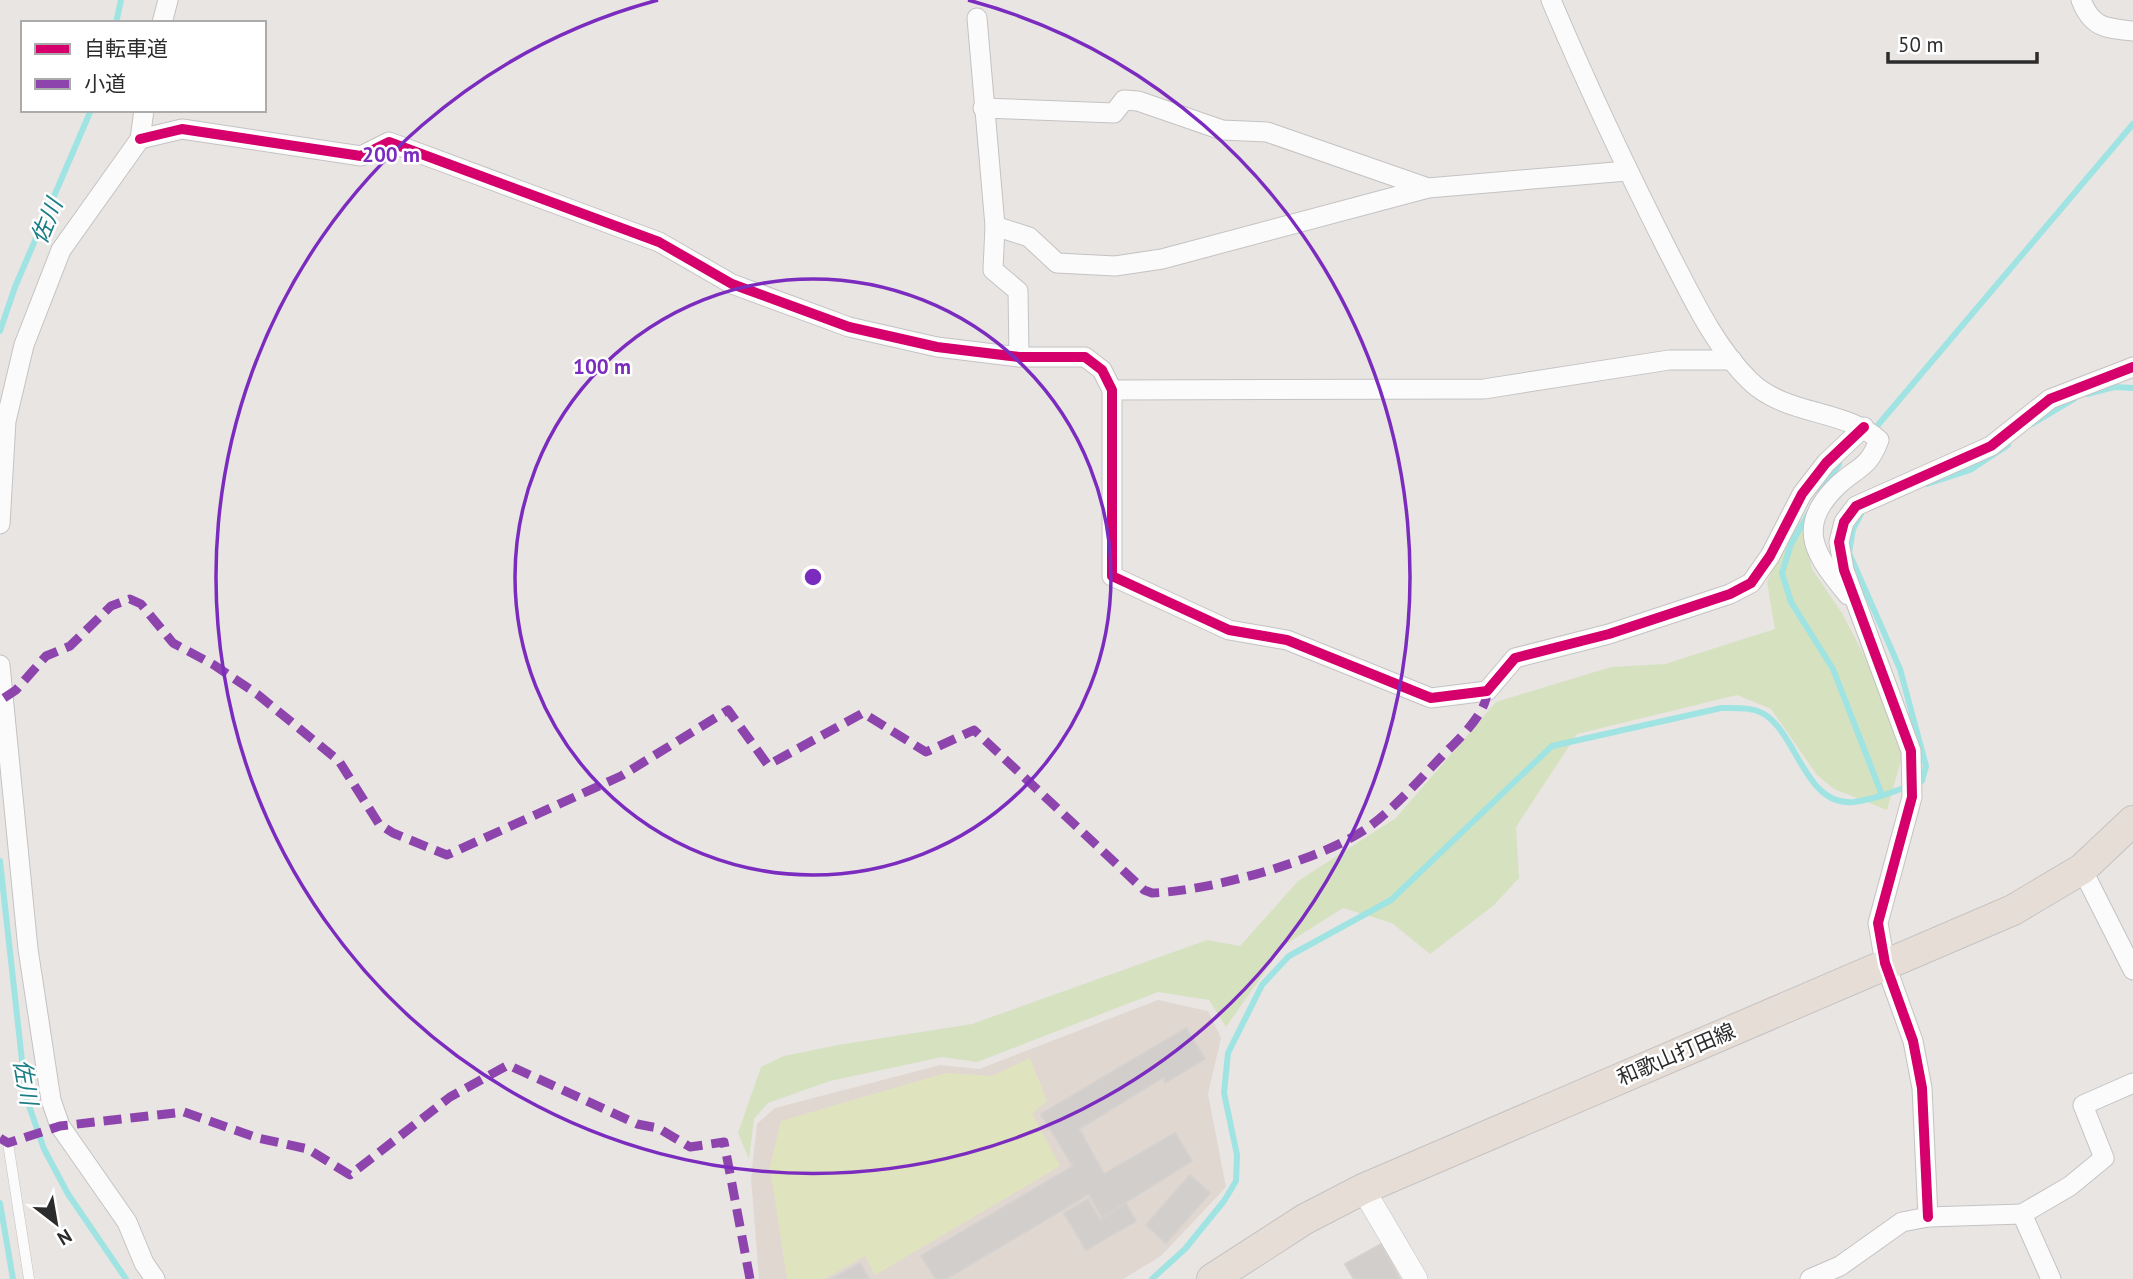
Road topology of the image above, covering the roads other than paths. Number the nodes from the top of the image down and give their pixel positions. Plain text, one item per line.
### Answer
1 (168, 0) edge
2 (1550, 0) edge
3 (2081, 0) edge
4 (977, 18) dead end
5 (163, 21) edge
6 (2133, 31) edge
7 (983, 108) junction
8 (144, 112) edge
9 (140, 139) junction
10 (1628, 171) junction
11 (1428, 188) junction
12 (995, 226) junction
13 (1019, 357) junction
14 (1732, 360) junction
15 (2133, 367) edge
16 (1112, 390) junction
17 (1864, 427) junction
18 (0, 524) edge
19 (1855, 604) junction
20 (0, 665) edge
21 (3, 713) edge
22 (2133, 821) edge
23 (2081, 869) junction
24 (1885, 963) junction
25 (2133, 970) edge
26 (2133, 1083) edge
27 (8, 1143) dead end
28 (1363, 1189) junction
29 (2022, 1214) junction
30 (1928, 1217) junction
31 (29, 1279) edge
32 (155, 1279) edge
33 (1212, 1279) edge
34 (1416, 1279) edge
35 (1810, 1279) edge
36 (2050, 1279) edge

1 - 5 street
2 - 10 street
3 - 6 street
4 - 7 street
7 - 11 street
7 - 12 street
8 - 9 street
9 - 13 street
9 - 18 street
10 - 11 street
10 - 14 street
11 - 12 street
12 - 13 street
13 - 16 street
14 - 16 street
14 - 17 street
15 - 19 street
16 - 17 street
17 - 19 street
19 - 24 street
20 - 21 street
21 - 32 street
22 - 23 main road, 和歌山打田線
23 - 24 main road, 和歌山打田線
23 - 25 street
24 - 28 main road, 和歌山打田線
24 - 30 street
26 - 29 street
27 - 31 lane
28 - 33 main road, 和歌山打田線
28 - 34 street
29 - 30 street
29 - 36 street
30 - 35 street

